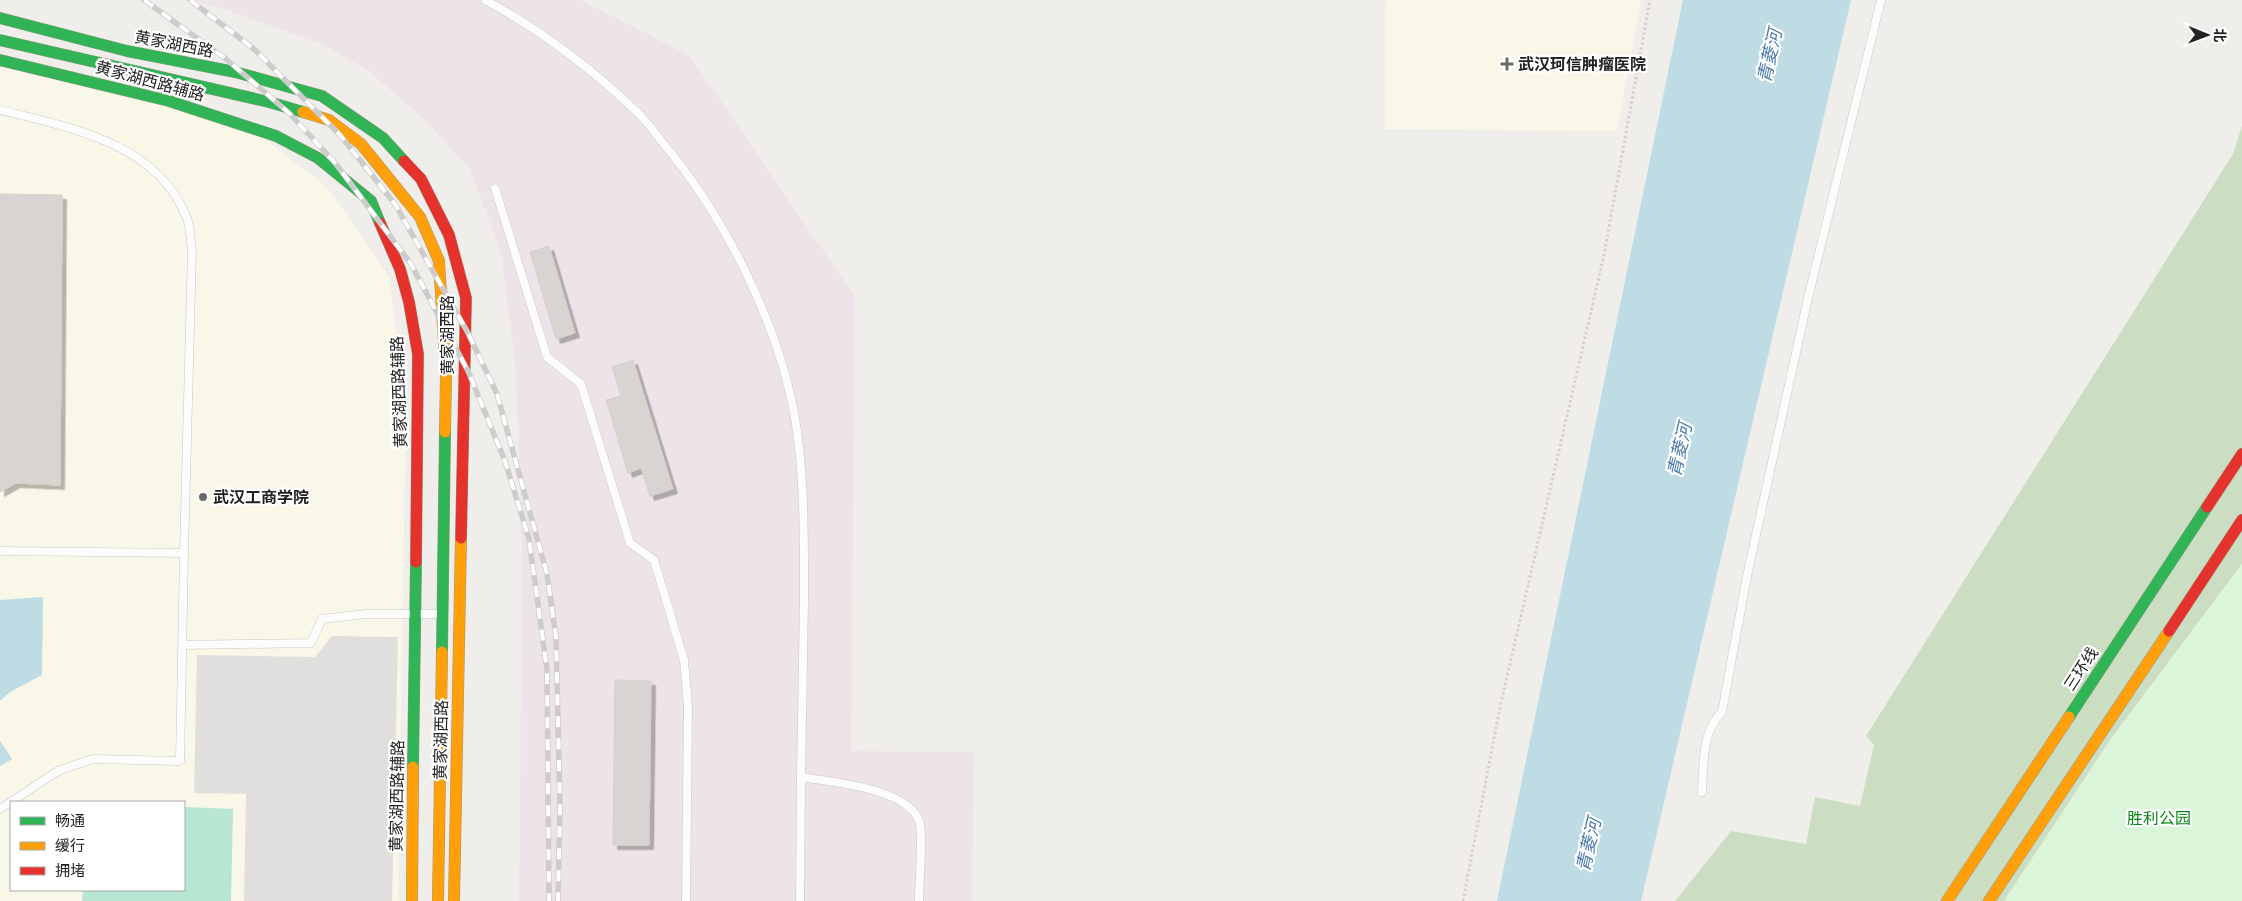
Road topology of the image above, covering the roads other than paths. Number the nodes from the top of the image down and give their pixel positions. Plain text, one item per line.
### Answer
1 (485, 0) edge
2 (1881, 0) edge
3 (0, 18) edge
4 (0, 40) edge
5 (0, 60) edge
6 (0, 110) edge
7 (495, 188) dead end
8 (2242, 454) edge
9 (2242, 520) edge
10 (2242, 539) edge
11 (0, 550) edge
12 (184, 553) junction
13 (415, 614) junction
14 (443, 614) junction
15 (2172, 626) junction
16 (182, 645) junction
17 (801, 777) junction
18 (1702, 792) dead end
19 (12, 801) edge
20 (412, 901) edge
21 (438, 901) edge
22 (454, 901) edge
23 (686, 901) edge
24 (800, 901) edge
25 (919, 901) edge
26 (1946, 901) edge
27 (1989, 901) edge

1 - 17 lane
2 - 18 lane
3 - 22 main road, 黄家湖西路
4 - 14 main road, 黄家湖西路
5 - 13 main road, 黄家湖西路辅路
6 - 12 lane
7 - 23 lane
8 - 26 main road, 三环线
9 - 15 main road
10 - 15 main road
11 - 12 lane
12 - 16 lane
13 - 14 lane
13 - 16 lane
13 - 20 main road, 黄家湖西路辅路
14 - 21 main road, 黄家湖西路
15 - 27 main road
16 - 19 lane
17 - 24 lane
17 - 25 lane

